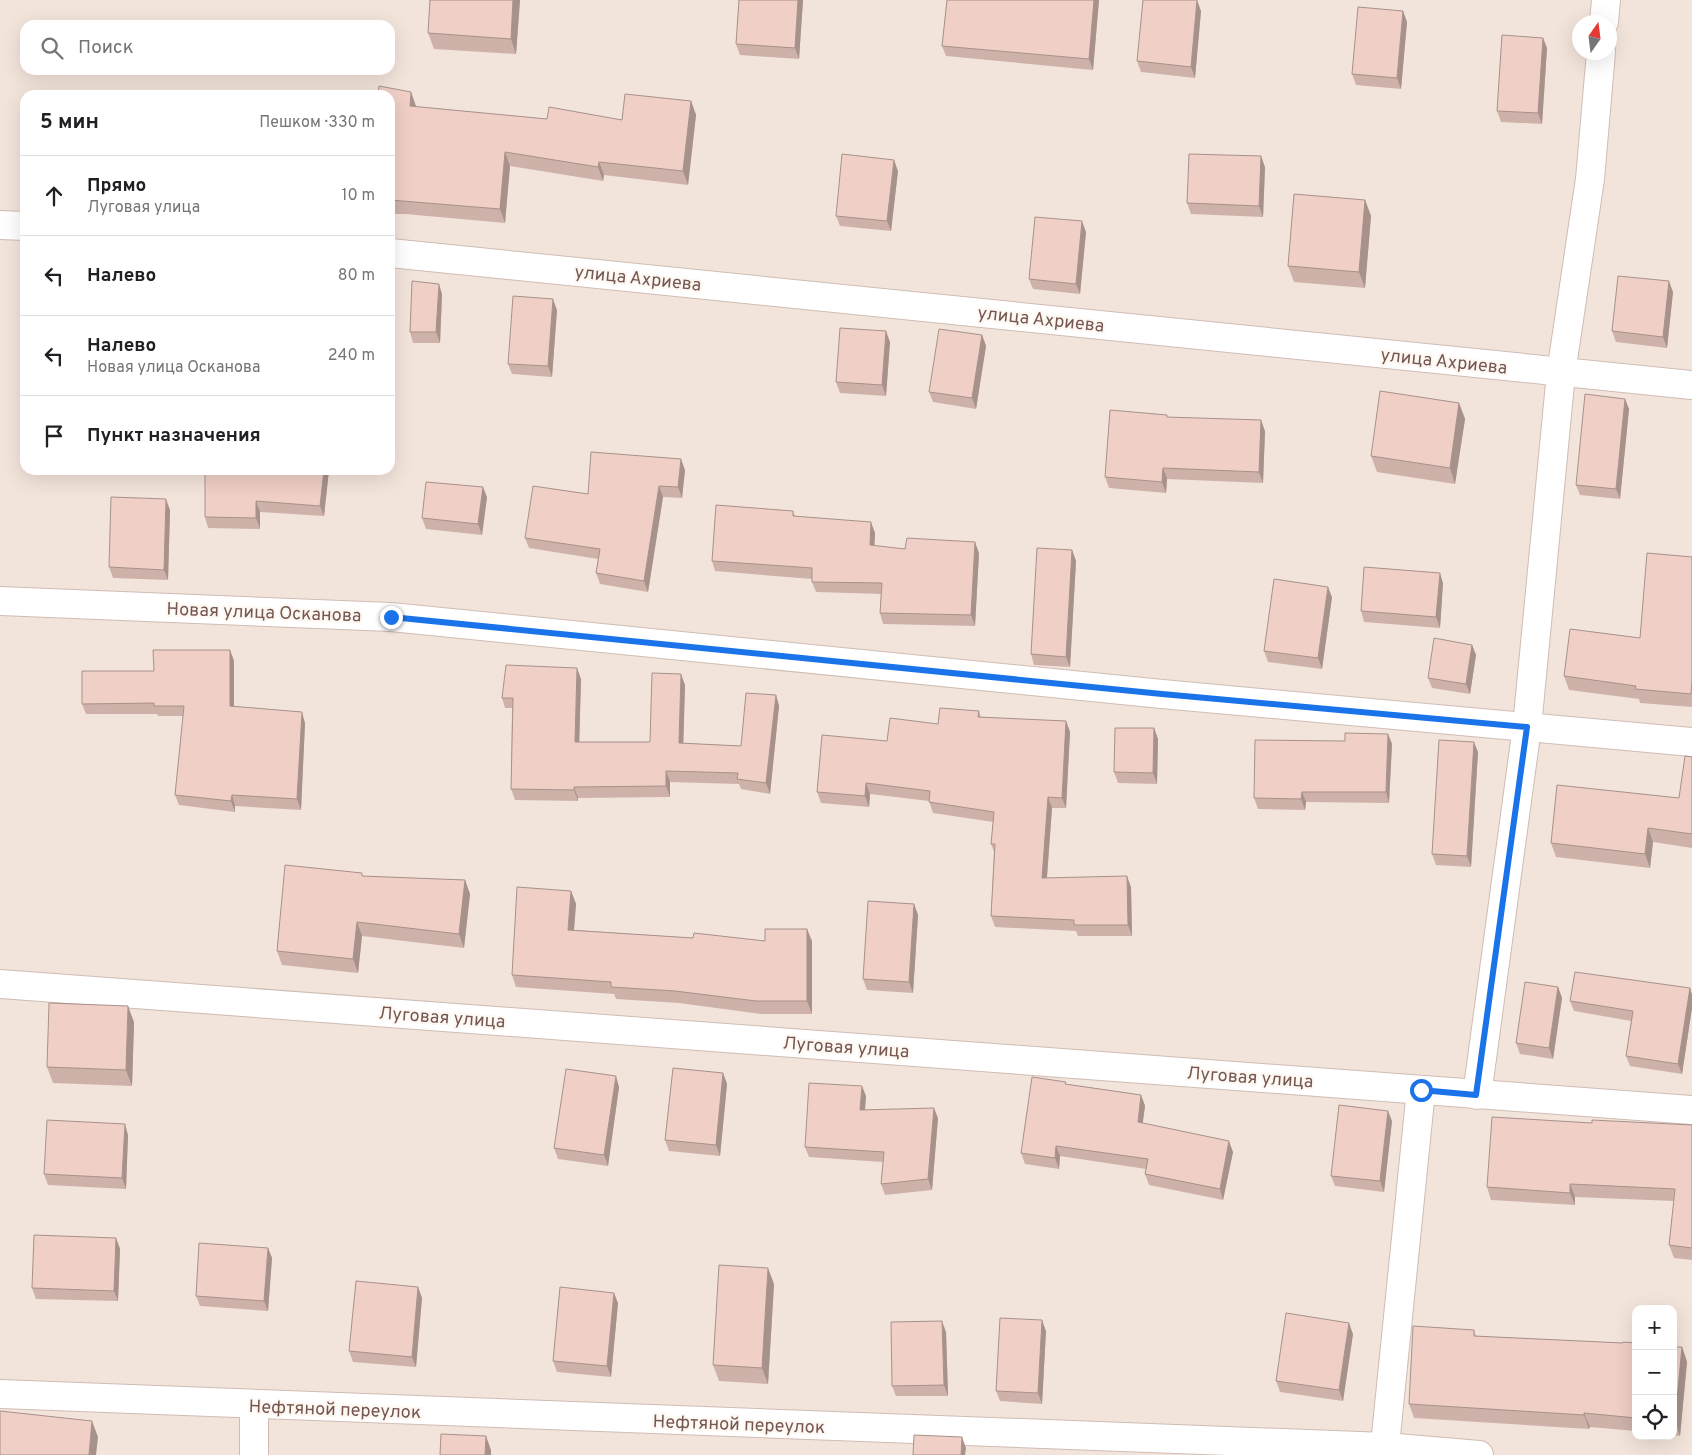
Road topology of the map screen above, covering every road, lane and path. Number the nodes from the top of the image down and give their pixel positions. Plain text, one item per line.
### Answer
1 (1606, 0) edge
2 (1605, 15) edge
3 (1600, 60) edge
4 (0, 225) edge
5 (20, 226) edge
6 (395, 254) edge
7 (1561, 372) junction
8 (1692, 385) edge
9 (0, 600) edge
10 (1527, 727) junction
11 (1692, 742) edge
12 (0, 984) edge
13 (1421, 1090) junction
14 (1476, 1095) junction
15 (1692, 1110) edge
16 (0, 1394) edge
17 (254, 1406) junction
18 (1088, 1446) edge
19 (1385, 1451) edge
20 (254, 1455) edge
21 (1479, 1455) edge

1 - 2 street
3 - 7 street
4 - 5 street
6 - 7 street, улица Ахриева
7 - 8 street, улица Ахриева
7 - 10 street
9 - 10 street, Новая улица Осканова
10 - 11 street, Новая улица Осканова
10 - 14 street
12 - 13 street, Луговая улица
13 - 14 street, Луговая улица
13 - 19 street
14 - 15 street, Луговая улица
16 - 17 street, Нефтяной переулок
17 - 18 street, Нефтяной переулок
17 - 20 street
18 - 19 street, Нефтяной переулок
19 - 21 street, Нефтяной переулок

